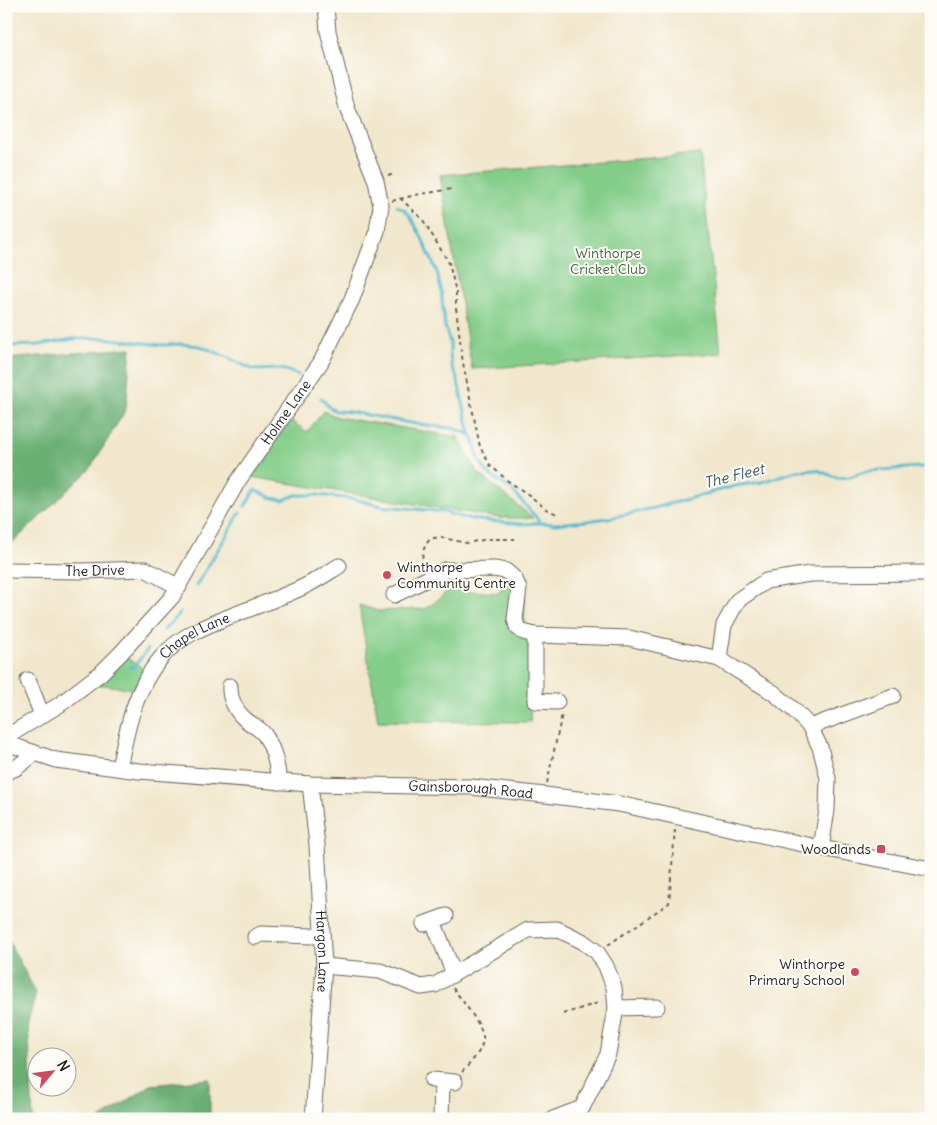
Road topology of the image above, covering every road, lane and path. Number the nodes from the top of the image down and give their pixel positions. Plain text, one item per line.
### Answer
1 (326, 6) edge
2 (452, 189) dead end
3 (400, 198) junction
4 (381, 206) junction
5 (557, 514) dead end
6 (515, 539) dead end
7 (339, 566) dead end
8 (6, 570) edge
9 (925, 572) dead end
10 (424, 580) junction
11 (179, 587) junction
12 (394, 595) dead end
13 (536, 635) junction
14 (719, 659) junction
15 (28, 680) dead end
16 (230, 686) dead end
17 (892, 696) dead end
18 (557, 702) joint
19 (42, 715) junction
20 (810, 727) junction
21 (6, 737) edge
22 (6, 743) edge
23 (35, 753) junction
24 (119, 768) junction
25 (6, 772) edge
26 (279, 782) junction
27 (310, 784) junction
28 (545, 795) junction
29 (676, 817) junction
30 (821, 848) junction
31 (931, 869) edge
32 (434, 920) dead end
33 (322, 934) junction
34 (254, 937) dead end
35 (597, 952) junction
36 (324, 966) junction
37 (450, 977) junction
38 (616, 1003) junction
39 (657, 1007) dead end
40 (563, 1014) dead end
41 (443, 1081) joint
42 (313, 1119) edge
43 (441, 1119) edge
44 (553, 1119) edge

1 - 4 street, Holme Lane
2 - 3 path
3 - 4 path
3 - 5 path
4 - 11 street, Holme Lane
6 - 10 path
7 - 24 street, Chapel Lane
8 - 11 street, The Drive
9 - 14 street
10 - 12 street
10 - 13 street
11 - 19 street, Holme Lane
13 - 14 street
13 - 18 street
14 - 20 street
15 - 19 street
16 - 26 street
17 - 20 street
18 - 28 path
19 - 21 street, Holme Lane
20 - 30 street
22 - 23 street, Gainsborough Road
23 - 24 street, Gainsborough Road
23 - 25 street
24 - 26 street, Gainsborough Road
26 - 27 street, Gainsborough Road
27 - 28 street, Gainsborough Road
27 - 33 street, Hargon Lane
28 - 29 street, Gainsborough Road
29 - 30 street, Gainsborough Road
29 - 35 path
30 - 31 street, Gainsborough Road
32 - 37 street
33 - 34 street
33 - 36 street, Hargon Lane
35 - 37 street
35 - 38 street
36 - 37 street
36 - 42 street, Hargon Lane
37 - 41 path
38 - 39 street
38 - 40 path
38 - 44 street
41 - 43 street

